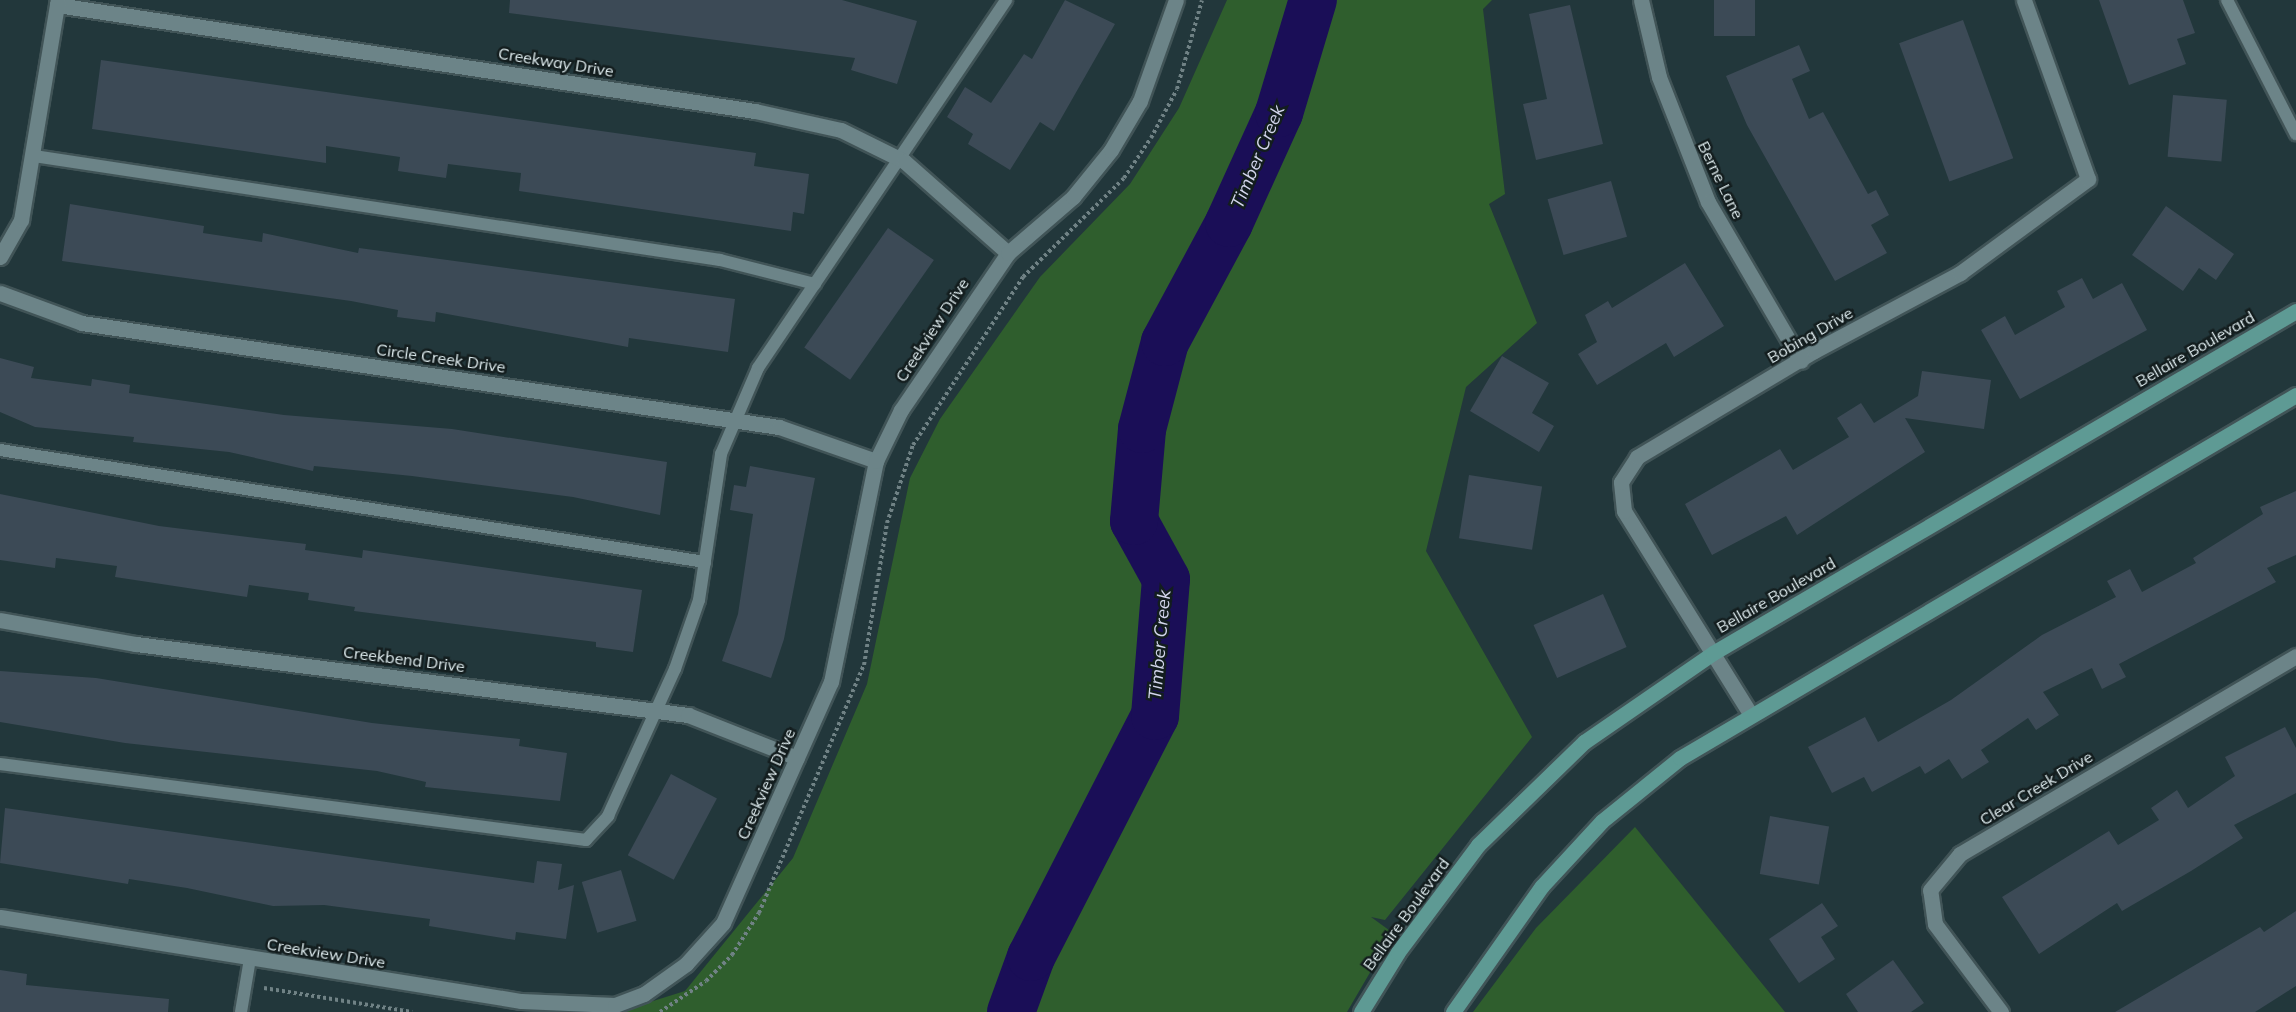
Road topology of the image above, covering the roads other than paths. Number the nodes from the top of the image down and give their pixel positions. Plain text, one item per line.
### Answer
1 (1006, 0) edge
2 (1176, 0) edge
3 (1641, 0) edge
4 (2024, 0) edge
5 (2226, 0) edge
6 (58, 3) edge
7 (2296, 134) edge
8 (34, 156) junction
9 (900, 159) junction
10 (1008, 253) junction
11 (0, 257) edge
12 (815, 284) junction
13 (0, 292) edge
14 (2296, 311) edge
15 (1801, 361) junction
16 (2296, 395) edge
17 (735, 420) junction
18 (0, 450) edge
19 (876, 461) junction
20 (705, 562) junction
21 (0, 620) edge
22 (1713, 653) junction
23 (2296, 656) edge
24 (657, 710) junction
25 (1751, 715) junction
26 (797, 758) junction
27 (0, 764) edge
28 (0, 917) edge
29 (250, 959) junction
30 (241, 1012) edge
31 (1361, 1012) edge
32 (1453, 1012) edge
33 (2001, 1012) edge

1 - 9 lane
2 - 10 street, Creekview Drive
3 - 15 street, Berne Lane
4 - 15 street, Bobing Drive
5 - 7 lane
6 - 8 street
6 - 9 street, Creekway Drive
8 - 11 street
8 - 12 lane
9 - 10 street, Creekway Drive
9 - 12 lane
10 - 19 street, Creekview Drive
12 - 17 lane
13 - 17 street, Circle Creek Drive
14 - 22 main road, Bellaire Boulevard
15 - 22 street, Bobing Drive
16 - 25 main road
17 - 19 street, Circle Creek Drive
17 - 20 lane
18 - 20 lane
19 - 26 street, Creekview Drive
20 - 24 lane
21 - 24 street, Creekbend Drive
22 - 25 street, Bobing Drive
22 - 31 main road, Bellaire Boulevard
23 - 33 street, Clear Creek Drive
24 - 26 street, Creekbend Drive
24 - 27 lane
25 - 32 main road
26 - 29 street, Creekview Drive
28 - 29 street, Creekview Drive
29 - 30 lane

